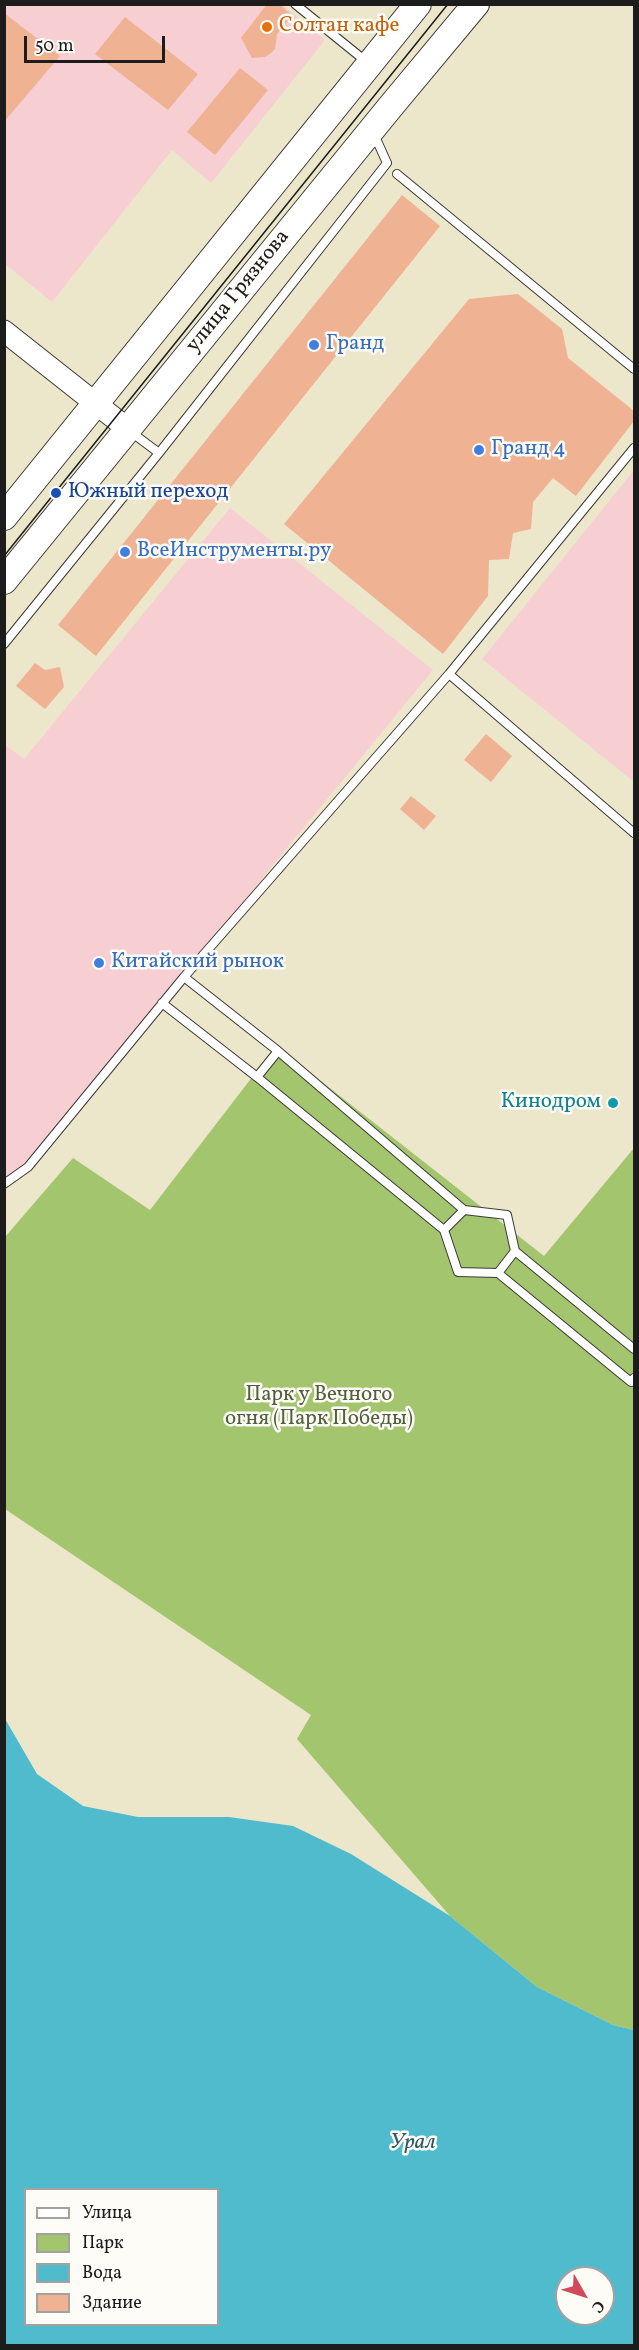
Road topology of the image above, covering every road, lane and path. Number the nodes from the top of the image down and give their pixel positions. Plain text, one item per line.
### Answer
1 (295, 4) edge
2 (418, 4) edge
3 (476, 4) edge
4 (370, 65) junction
5 (372, 129) junction
6 (397, 174) dead end
7 (4, 331) edge
8 (634, 369) edge
9 (96, 404) junction
10 (128, 429) junction
11 (634, 448) edge
12 (159, 453) junction
13 (4, 517) edge
14 (4, 581) edge
15 (4, 644) edge
16 (449, 674) junction
17 (634, 833) edge
18 (184, 977) junction
19 (162, 1003) junction
20 (278, 1051) junction
21 (257, 1077) junction
22 (4, 1184) edge
23 (464, 1210) junction
24 (444, 1230) junction
25 (515, 1251) junction
26 (498, 1273) junction
27 (634, 1348) edge
28 (634, 1378) edge

1 - 4 lane
2 - 4 main road, улица Грязнова
3 - 5 main road, улица Грязнова
4 - 9 main road, улица Грязнова
5 - 10 main road, улица Грязнова
5 - 12 lane
6 - 8 lane
7 - 9 street
9 - 10 street
9 - 13 main road, улица Грязнова
10 - 12 lane
10 - 14 main road, улица Грязнова
11 - 16 lane
12 - 15 lane
16 - 17 lane
16 - 18 lane
18 - 19 lane
18 - 20 lane
19 - 21 lane
19 - 22 lane
20 - 21 lane
20 - 23 lane
21 - 24 lane
23 - 24 lane
23 - 25 lane
24 - 26 lane
25 - 26 lane
25 - 27 lane
26 - 28 lane

